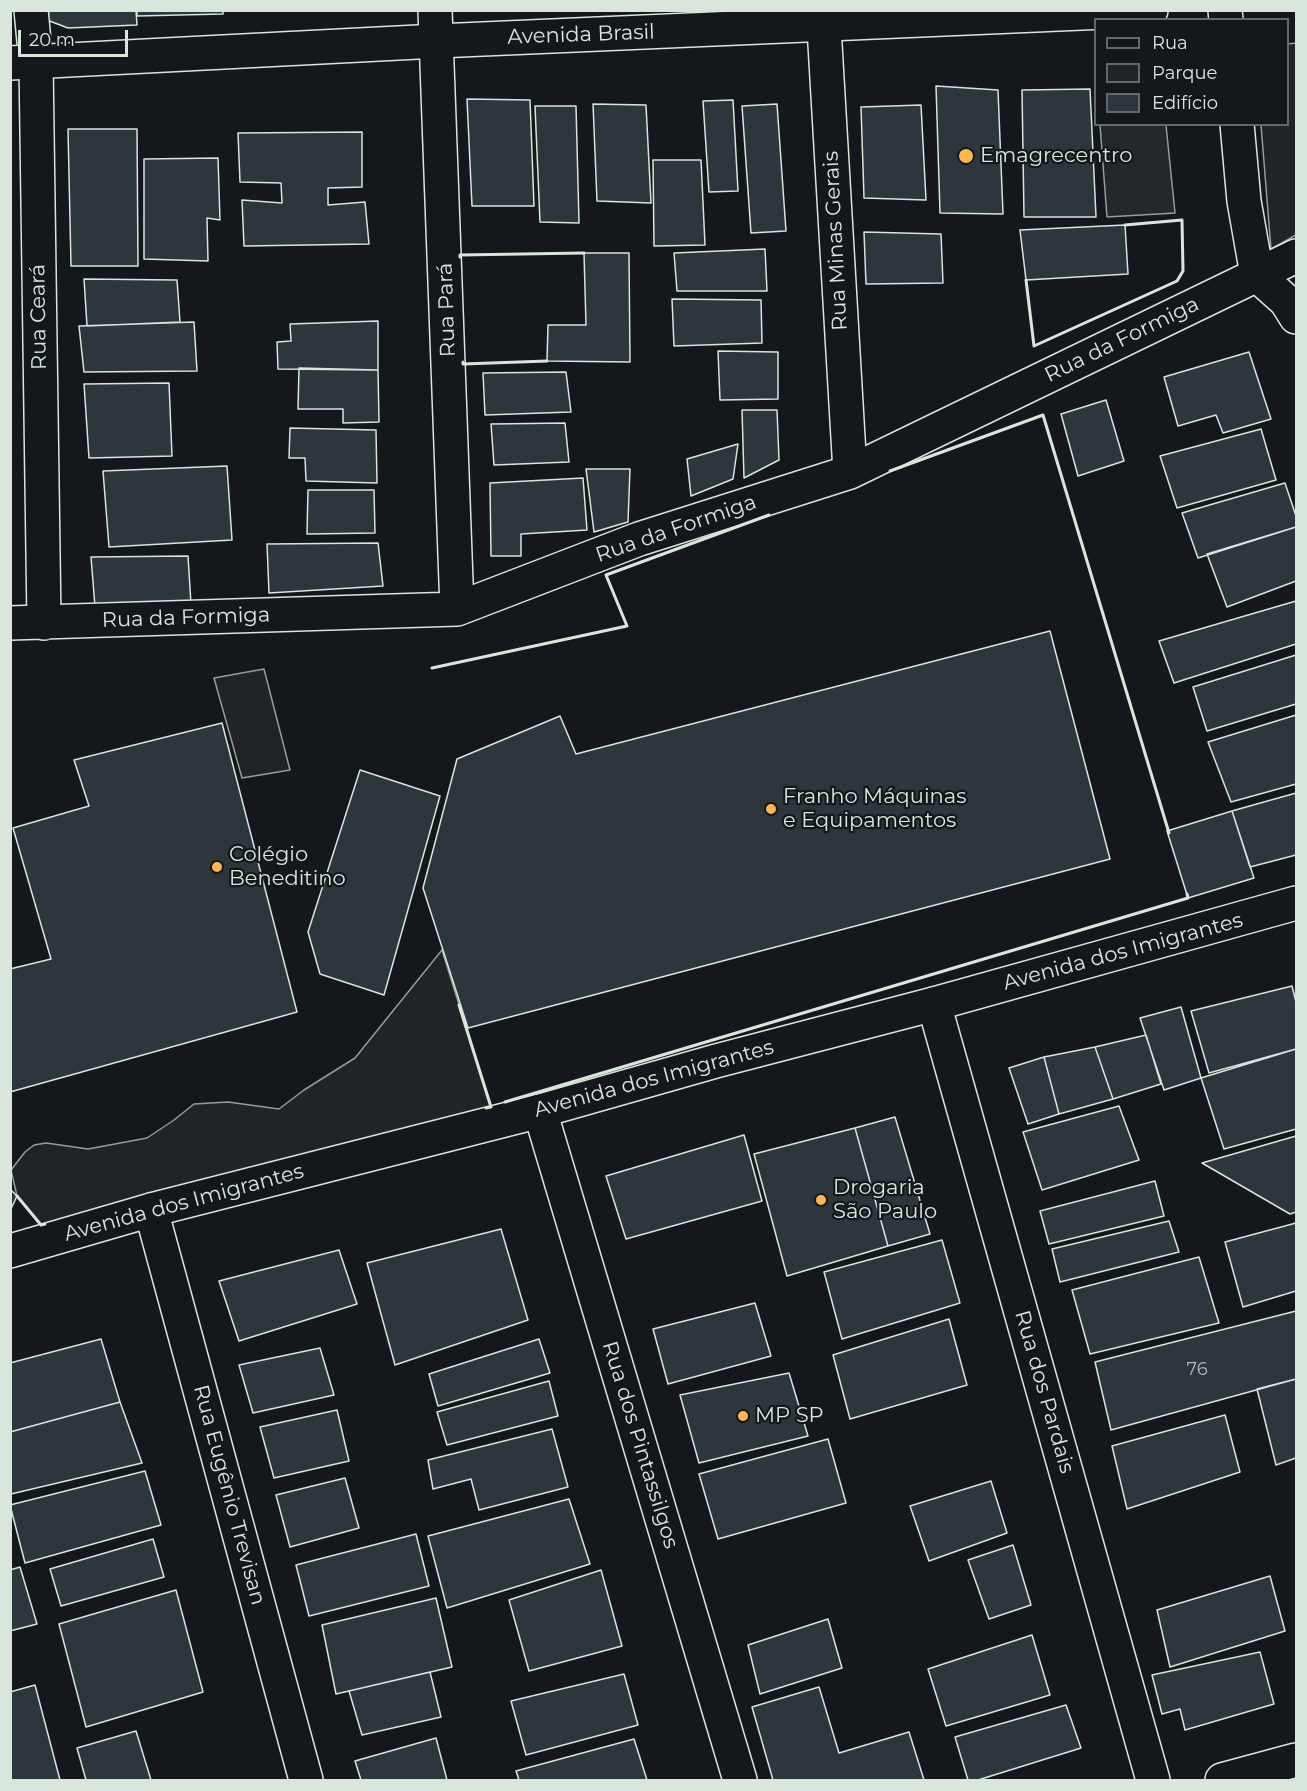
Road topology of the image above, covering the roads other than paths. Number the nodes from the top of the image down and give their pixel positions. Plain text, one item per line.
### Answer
1 (31, 10) edge
2 (1151, 10) edge
3 (823, 18) edge
4 (436, 26) edge
5 (23, 62) edge
6 (1237, 126) edge
7 (1296, 256) edge
8 (1257, 275) junction
9 (1296, 317) edge
10 (850, 472) junction
11 (458, 609) junction
12 (10, 623) edge
13 (44, 623) junction
14 (1296, 903) edge
15 (934, 1004) junction
16 (540, 1111) junction
17 (151, 1210) junction
18 (10, 1251) edge
19 (1296, 1760) edge
20 (306, 1780) edge
21 (740, 1780) edge
22 (1153, 1780) edge
23 (1222, 1780) edge

1 - 5 street, Rua Ceará
2 - 3 street, Avenida Brasil
3 - 4 street, Avenida Brasil
3 - 10 street, Rua Minas Gerais
4 - 5 street, Avenida Brasil
4 - 11 street, Rua Pará
5 - 13 street, Rua Ceará
6 - 8 street
7 - 8 street, Rua da Formiga
8 - 9 street
8 - 10 street, Rua da Formiga
10 - 11 street, Rua da Formiga
11 - 13 street, Rua da Formiga
12 - 13 street, Rua da Formiga
14 - 15 street, Avenida dos Imigrantes
15 - 16 street, Avenida dos Imigrantes
15 - 22 street, Rua dos Pardais
16 - 17 street, Avenida dos Imigrantes
16 - 21 street, Rua dos Pintassilgos
17 - 18 street, Avenida dos Imigrantes
17 - 20 street, Rua Eugênio Trevisan
19 - 23 street

